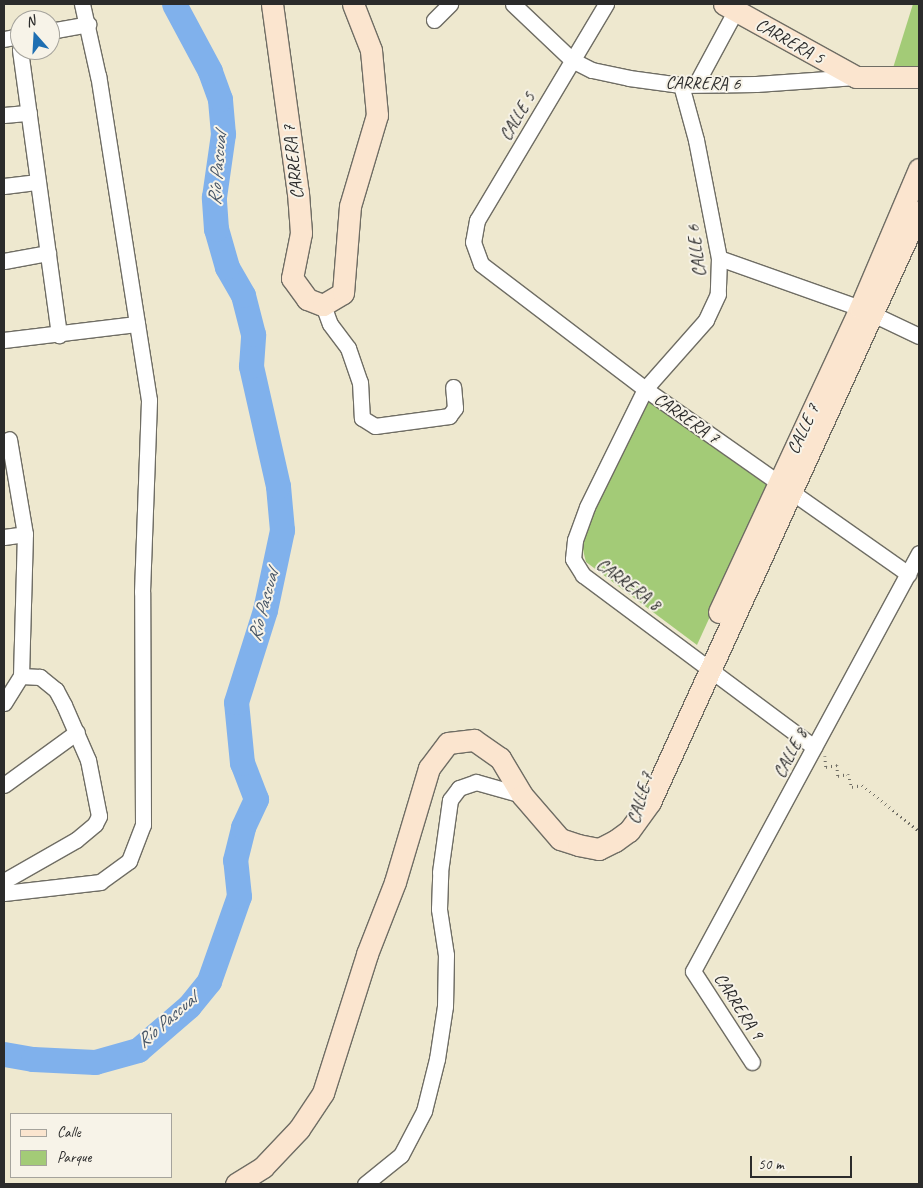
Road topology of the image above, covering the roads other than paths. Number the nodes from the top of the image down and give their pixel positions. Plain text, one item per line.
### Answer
1 (82, 4) edge
2 (272, 4) edge
3 (353, 4) edge
4 (450, 4) edge
5 (513, 4) edge
6 (606, 4) edge
7 (732, 6) edge
8 (434, 20) dead end
9 (88, 24) junction
10 (60, 29) edge
11 (19, 60) edge
12 (572, 60) junction
13 (856, 77) junction
14 (919, 77) edge
15 (689, 84) junction
16 (29, 112) junction
17 (4, 115) edge
18 (919, 169) edge
19 (38, 182) junction
20 (4, 186) edge
21 (919, 211) edge
22 (475, 252) joint
23 (48, 253) junction
24 (719, 258) junction
25 (4, 261) edge
26 (324, 305) junction
27 (867, 311) junction
28 (137, 324) junction
29 (59, 335) junction
30 (919, 336) edge
31 (4, 340) edge
32 (453, 387) dead end
33 (645, 389) junction
34 (9, 440) dead end
35 (785, 487) junction
36 (25, 534) junction
37 (4, 537) edge
38 (919, 553) edge
39 (908, 574) junction
40 (703, 662) junction
41 (20, 676) junction
42 (4, 703) edge
43 (77, 732) junction
44 (814, 747) junction
45 (4, 785) edge
46 (522, 795) junction
47 (4, 881) edge
48 (4, 893) edge
49 (693, 971) joint
50 (752, 1062) dead end
51 (236, 1184) edge
52 (365, 1184) edge

1 - 9 street
2 - 26 main road, CARRERA 7
3 - 26 main road
4 - 8 street
5 - 12 street, CARRERA 6
6 - 12 street, CALLE 5
7 - 13 main road, CARRERA 5
7 - 15 street
9 - 10 street
9 - 28 street
11 - 16 street
12 - 15 street, CARRERA 6
12 - 22 street, CALLE 5
13 - 14 main road, CARRERA 6
13 - 15 street, CARRERA 6
15 - 24 street, CALLE 6
16 - 17 street
16 - 19 street
18 - 27 main road, CALLE 7
19 - 20 street
19 - 23 street
21 - 27 main road, CALLE 7
22 - 33 street, CARRERA 7
23 - 25 street
23 - 29 street
24 - 27 street
24 - 33 street, CALLE 6
26 - 32 street
27 - 30 street
27 - 35 main road, CALLE 7
28 - 29 street
28 - 48 street
29 - 31 street
33 - 35 street, CARRERA 7
33 - 40 street, CARRERA 8
34 - 36 street
35 - 39 street, CARRERA 7
35 - 40 main road, CALLE 7
36 - 37 street
36 - 41 street
38 - 39 street, CALLE 8
39 - 44 street, CALLE 8
40 - 44 street, CARRERA 8
40 - 46 main road, CALLE 7
41 - 42 street
41 - 43 street
43 - 45 street
43 - 47 street
44 - 49 street, CALLE 8
46 - 51 main road
46 - 52 street
49 - 50 street, CARRERA 9

